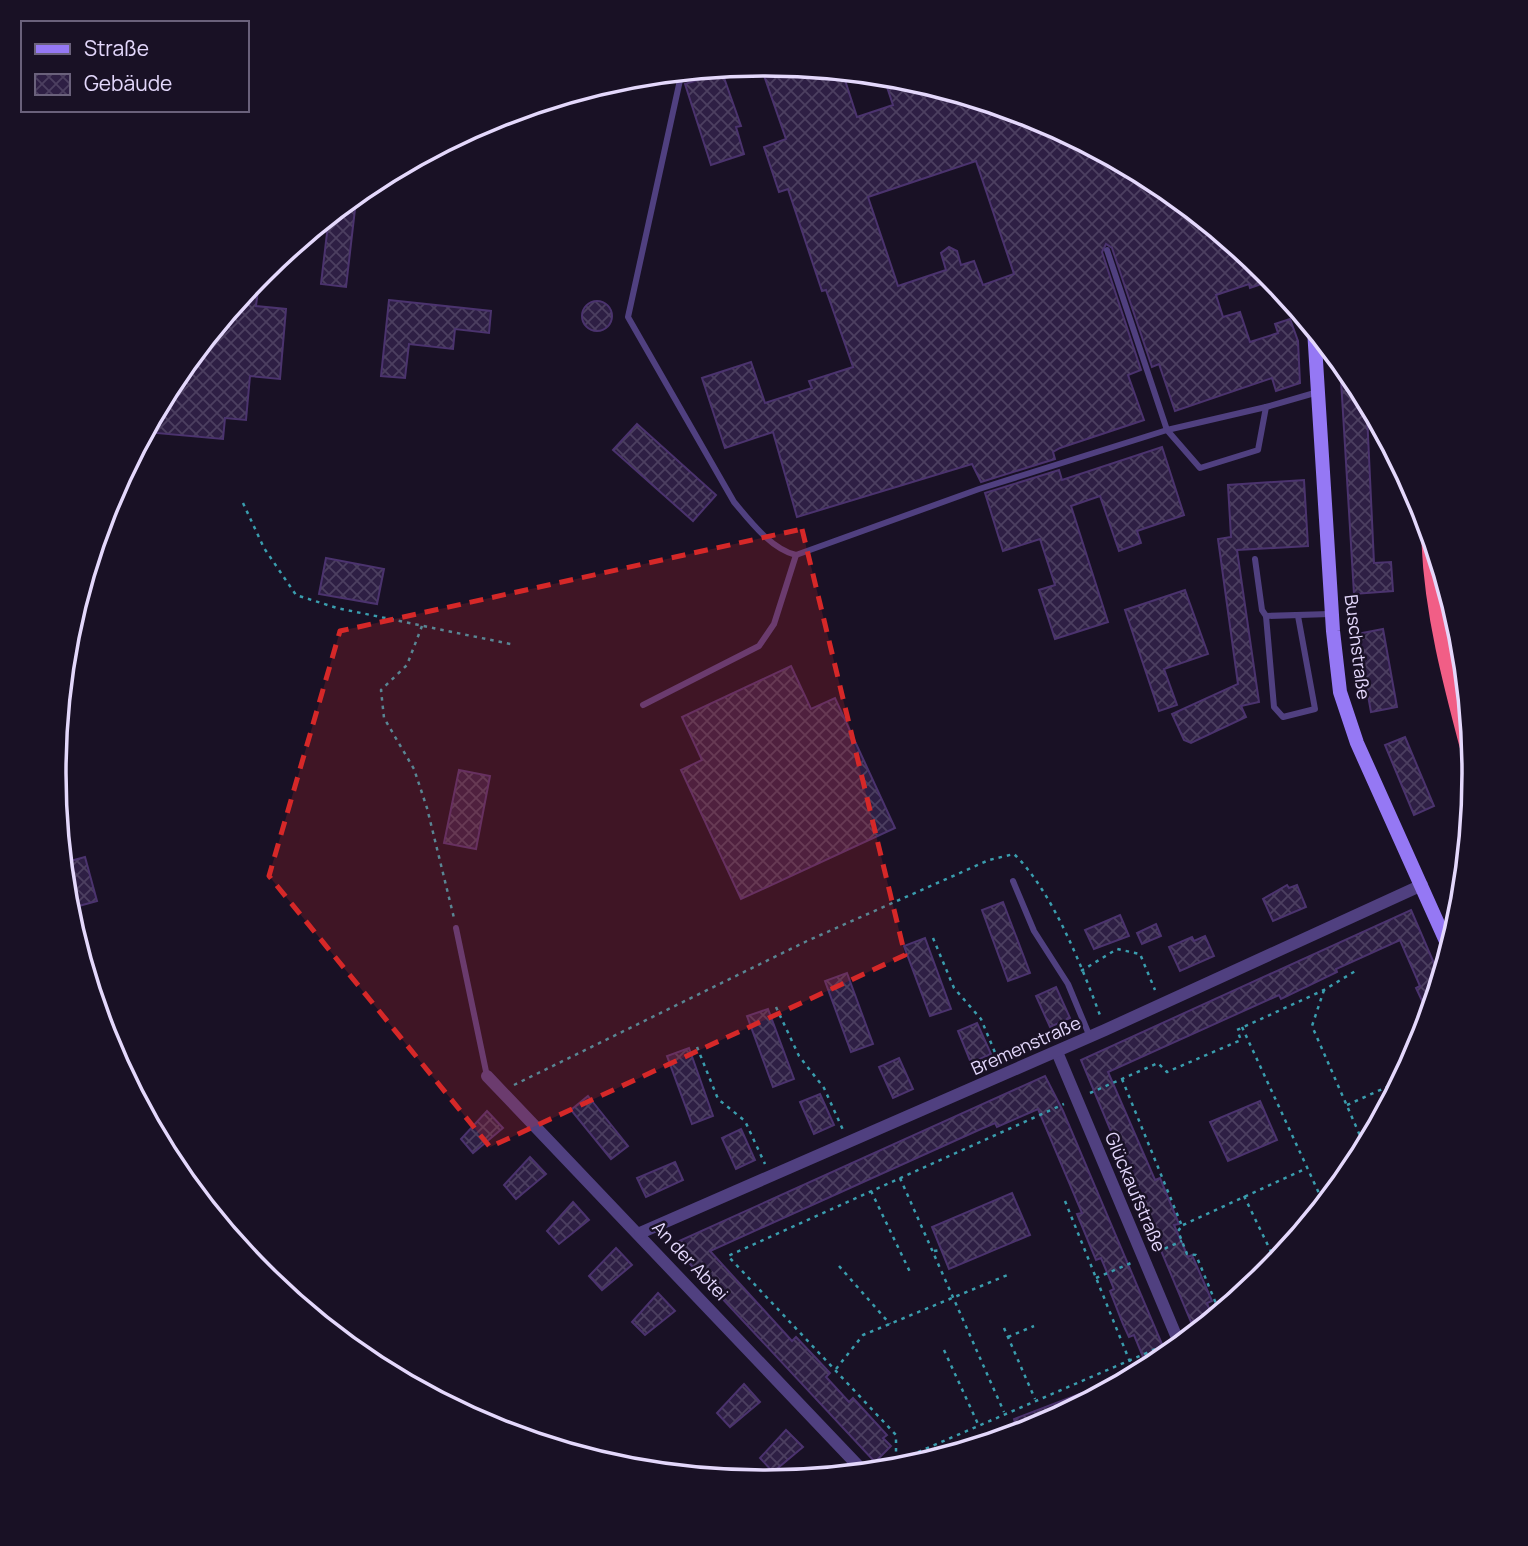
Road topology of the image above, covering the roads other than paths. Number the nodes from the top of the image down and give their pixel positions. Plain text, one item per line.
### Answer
1 (680, 80) edge
2 (1107, 250) dead end
3 (1315, 346) edge
4 (1318, 392) junction
5 (1266, 407) junction
6 (1167, 430) junction
7 (796, 555) junction
8 (1255, 559) dead end
9 (1434, 579) edge
10 (1332, 614) junction
11 (1266, 616) junction
12 (1298, 616) junction
13 (1457, 692) edge
14 (643, 705) dead end
15 (1013, 881) dead end
16 (1422, 885) junction
17 (456, 928) road end
18 (1443, 933) edge
19 (1090, 1037) junction
20 (1058, 1052) junction
21 (488, 1076) joint
22 (640, 1233) junction
23 (1176, 1335) edge
24 (857, 1465) edge

1 - 7 lane
2 - 6 lane
3 - 4 street, Buschstraße
4 - 5 lane
4 - 10 street, Buschstraße
5 - 6 lane
5 - 6 lane
6 - 7 lane
7 - 14 lane
8 - 11 lane
9 - 13 highway
10 - 12 lane
10 - 16 street, Buschstraße
11 - 12 lane
11 - 12 lane
15 - 19 lane
16 - 18 street, Buschstraße
16 - 19 street, Bremenstraße
17 - 21 lane
19 - 20 street, Bremenstraße
20 - 22 street, Bremenstraße
20 - 23 street, Glückaufstraße
21 - 22 street, An der Abtei
22 - 24 street, An der Abtei

